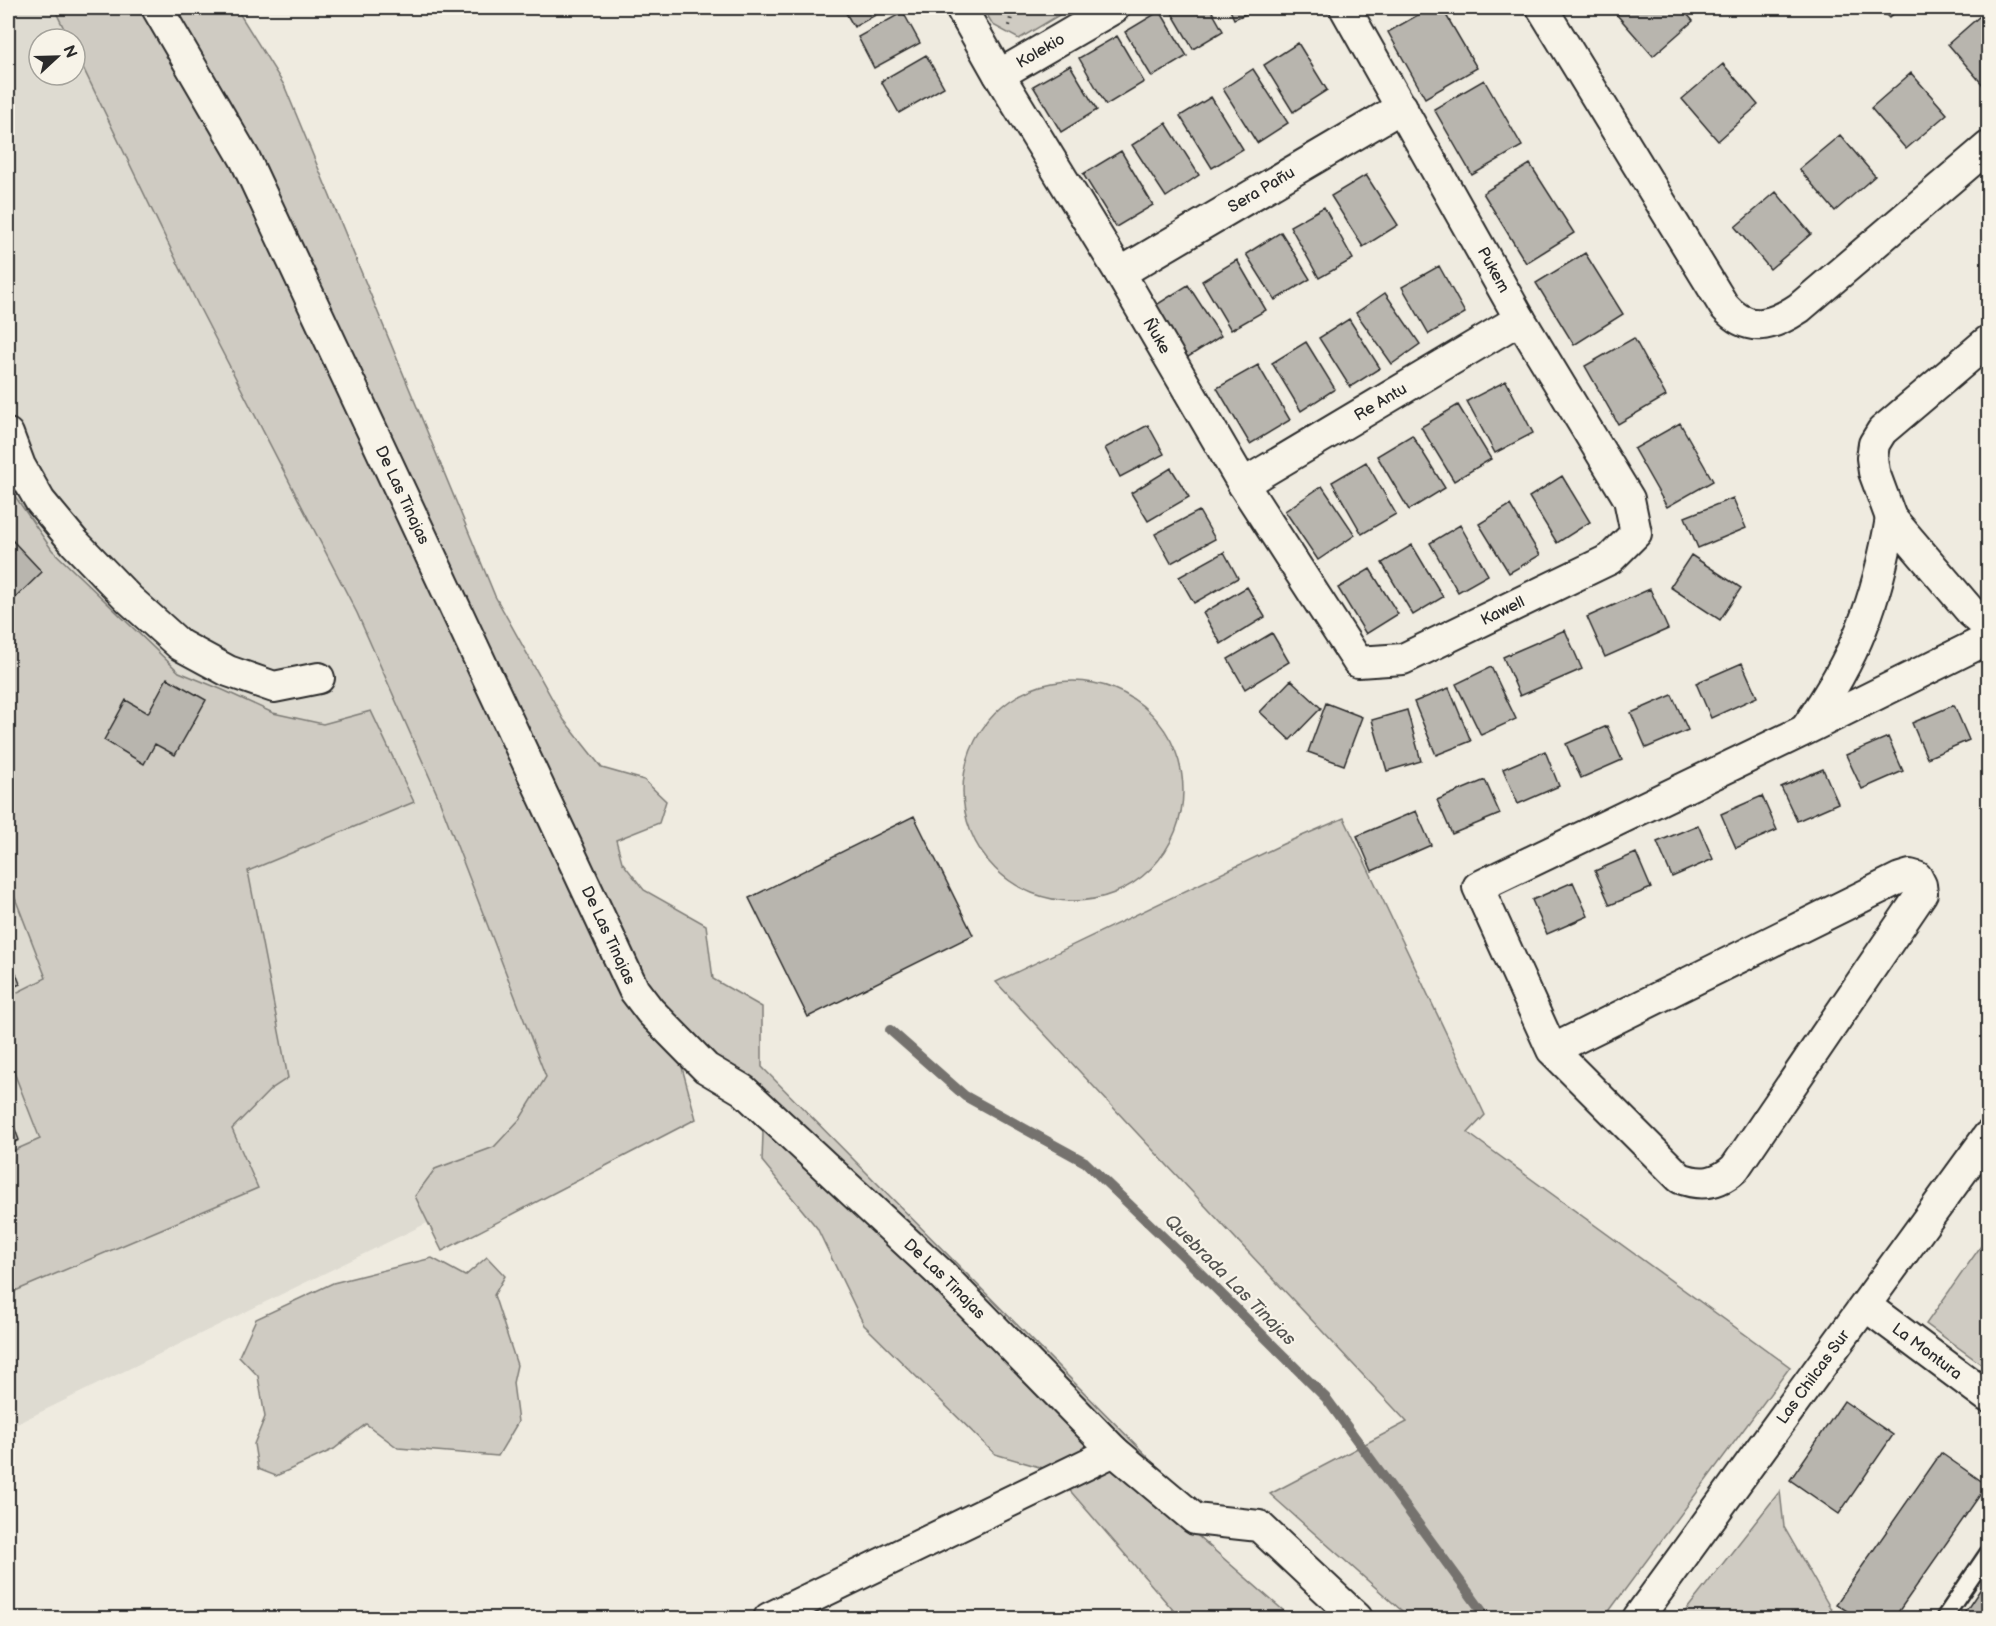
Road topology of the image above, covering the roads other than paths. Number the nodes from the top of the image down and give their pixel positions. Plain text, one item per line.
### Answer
1 (157, 8) edge
2 (961, 8) edge
3 (1114, 8) edge
4 (1345, 8) edge
5 (1542, 8) edge
6 (999, 75) junction
7 (1402, 107) junction
8 (1989, 147) edge
9 (1120, 273) junction
10 (1520, 319) junction
11 (1989, 341) edge
12 (8, 434) edge
13 (1243, 484) junction
14 (1891, 518) junction
15 (1636, 533) joint
16 (1983, 613) edge
17 (1989, 639) edge
18 (1358, 662) joint
19 (319, 678) dead end
20 (1805, 730) junction
21 (1552, 1050) junction
22 (1989, 1136) edge
23 (1866, 1306) junction
24 (1989, 1397) edge
25 (1113, 1451) junction
26 (1989, 1553) edge
27 (769, 1618) edge
28 (1357, 1618) edge
29 (1638, 1618) edge
30 (1944, 1618) edge

1 - 25 street, De Las Tinajas
2 - 6 street, Ñuke
3 - 6 street, Kolekio
4 - 7 street, Pukem
5 - 8 street
6 - 9 street, Ñuke
7 - 9 street, Sera Pañu
7 - 10 street, Pukem
9 - 13 street, Ñuke
10 - 13 street, Re Antu
10 - 15 street, Pukem
11 - 14 street
12 - 19 street
13 - 18 street, Ñuke
14 - 16 street
14 - 20 street
15 - 18 street, Kawell
17 - 20 street
20 - 21 street
21 - 21 street
22 - 23 street, Las Chilcas Sur
23 - 24 street, La Montura
23 - 29 street, Las Chilcas Sur
25 - 27 street
25 - 28 street, De Las Tinajas
26 - 30 lane

